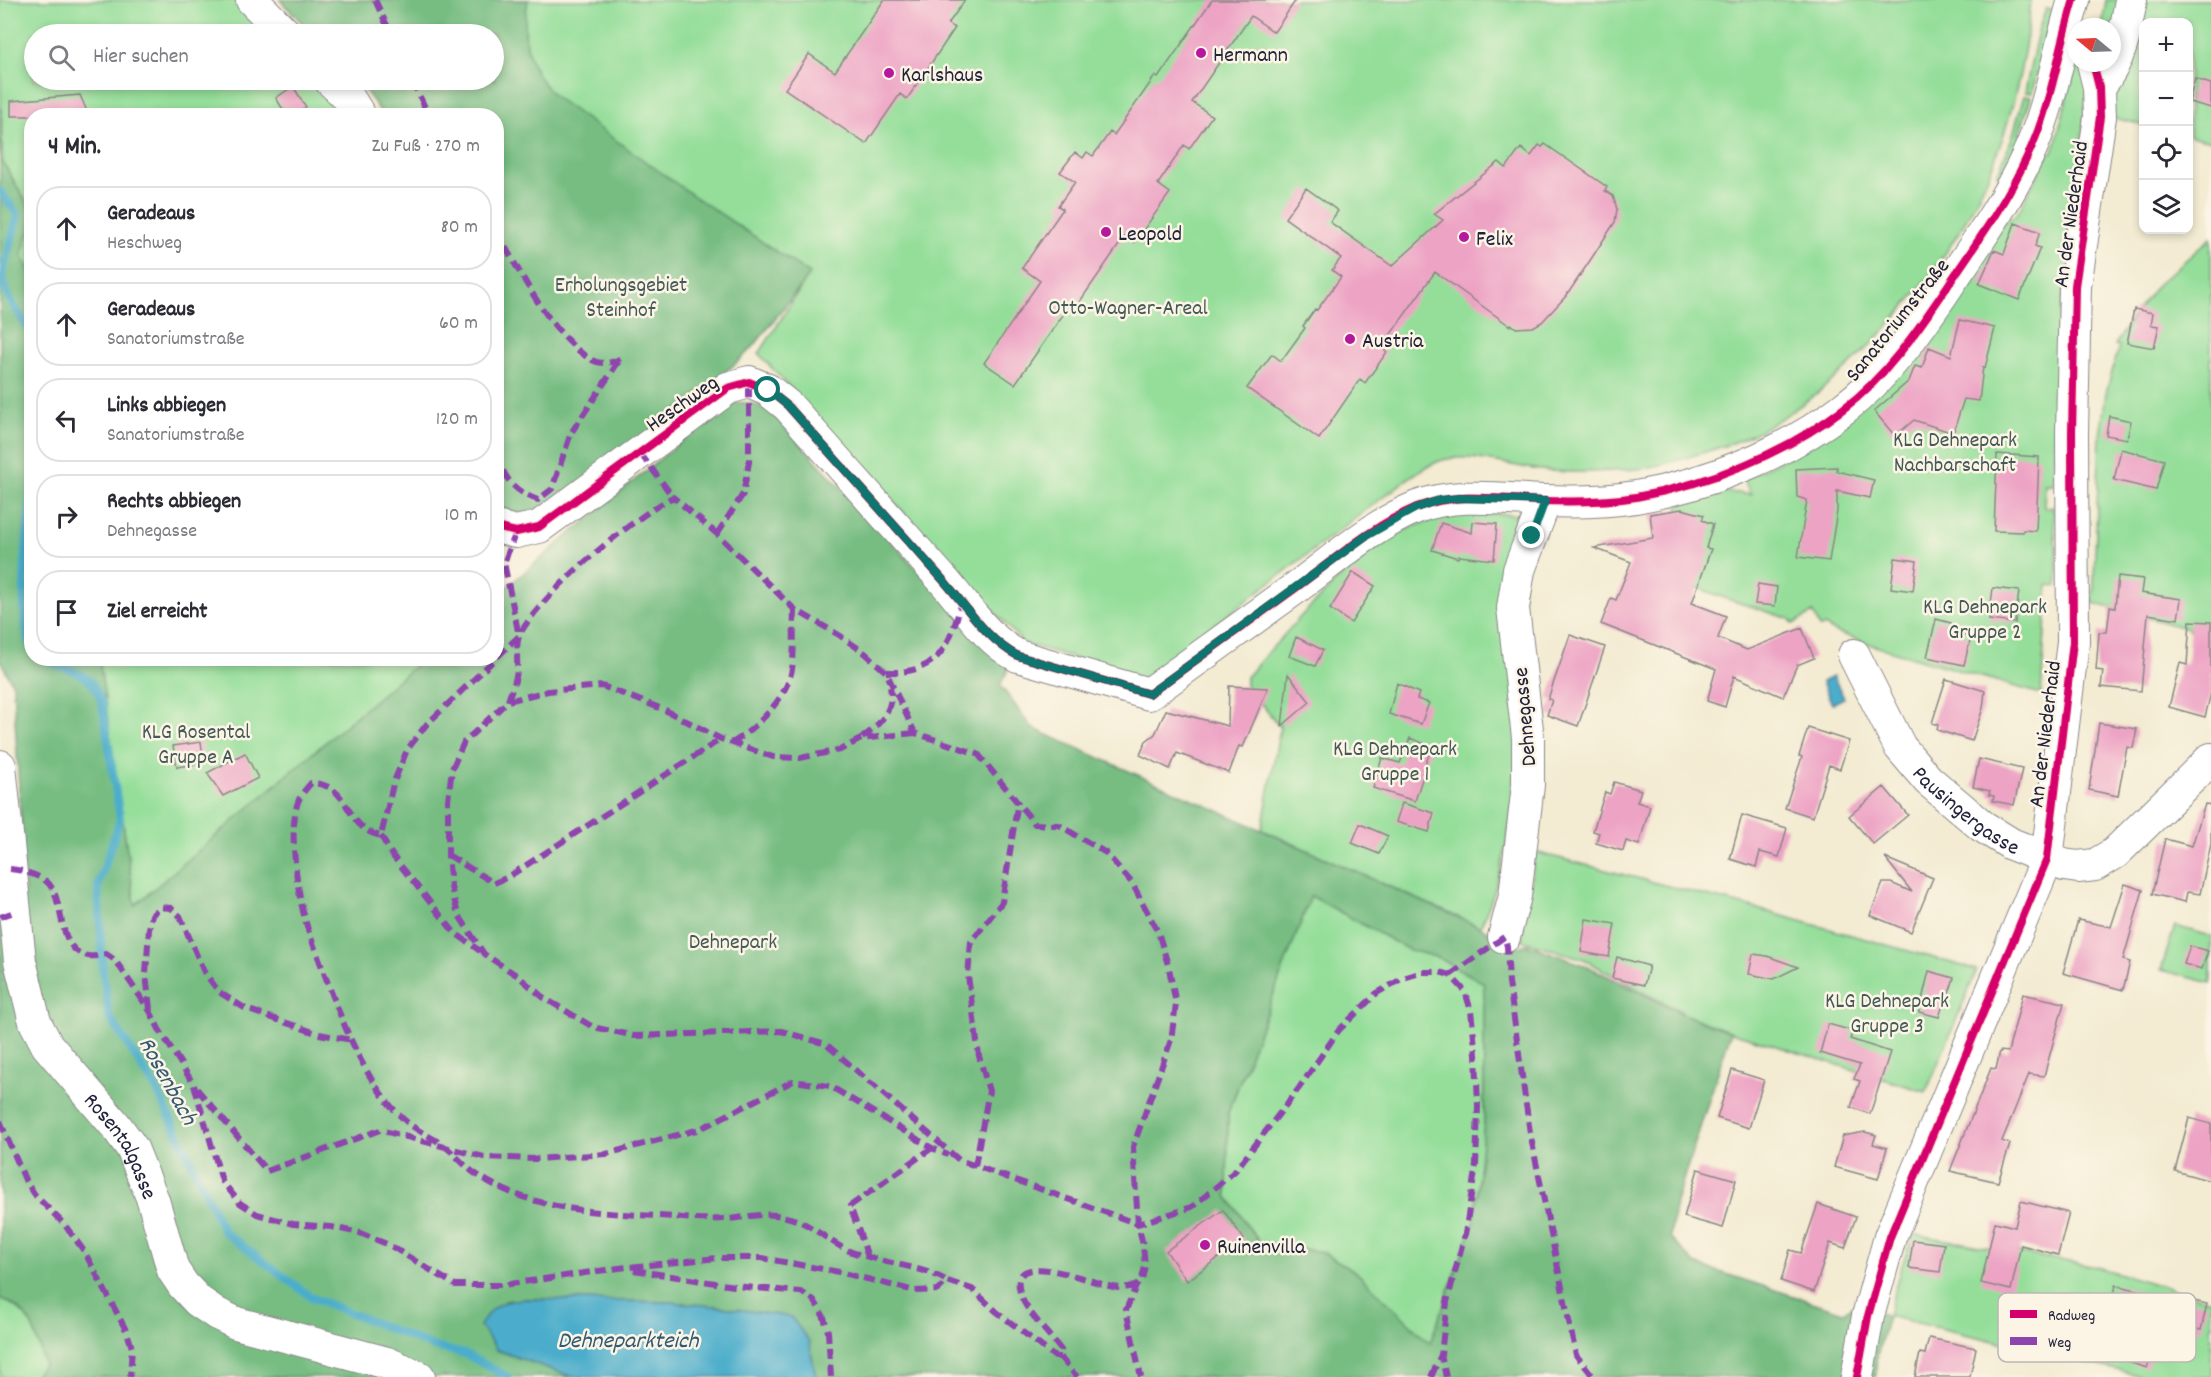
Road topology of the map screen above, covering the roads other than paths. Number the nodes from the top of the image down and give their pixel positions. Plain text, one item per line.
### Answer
1 (252, 0) edge
2 (2074, 0) edge
3 (2088, 0) edge
4 (2131, 0) edge
5 (2089, 18) edge
6 (276, 24) edge
7 (2096, 75) edge
8 (341, 90) edge
9 (355, 108) edge
10 (1545, 501) junction
11 (504, 529) edge
12 (962, 601) joint
13 (1854, 655) dead end
14 (2211, 759) edge
15 (0, 766) edge
16 (2046, 859) junction
17 (1504, 937) dead end
18 (419, 1377) edge
19 (1857, 1377) edge

1 - 6 street
2 - 10 street, Sanatoriumstraße
3 - 5 street
4 - 7 street
7 - 16 street, An der Niederhaid
8 - 9 street
10 - 12 street, Sanatoriumstraße
10 - 17 street, Dehnegasse
11 - 12 street, Heschweg
13 - 16 street, Pausingergasse
14 - 16 street, Pausingergasse
15 - 18 street, Rosentalgasse
16 - 19 street, An der Niederhaid

